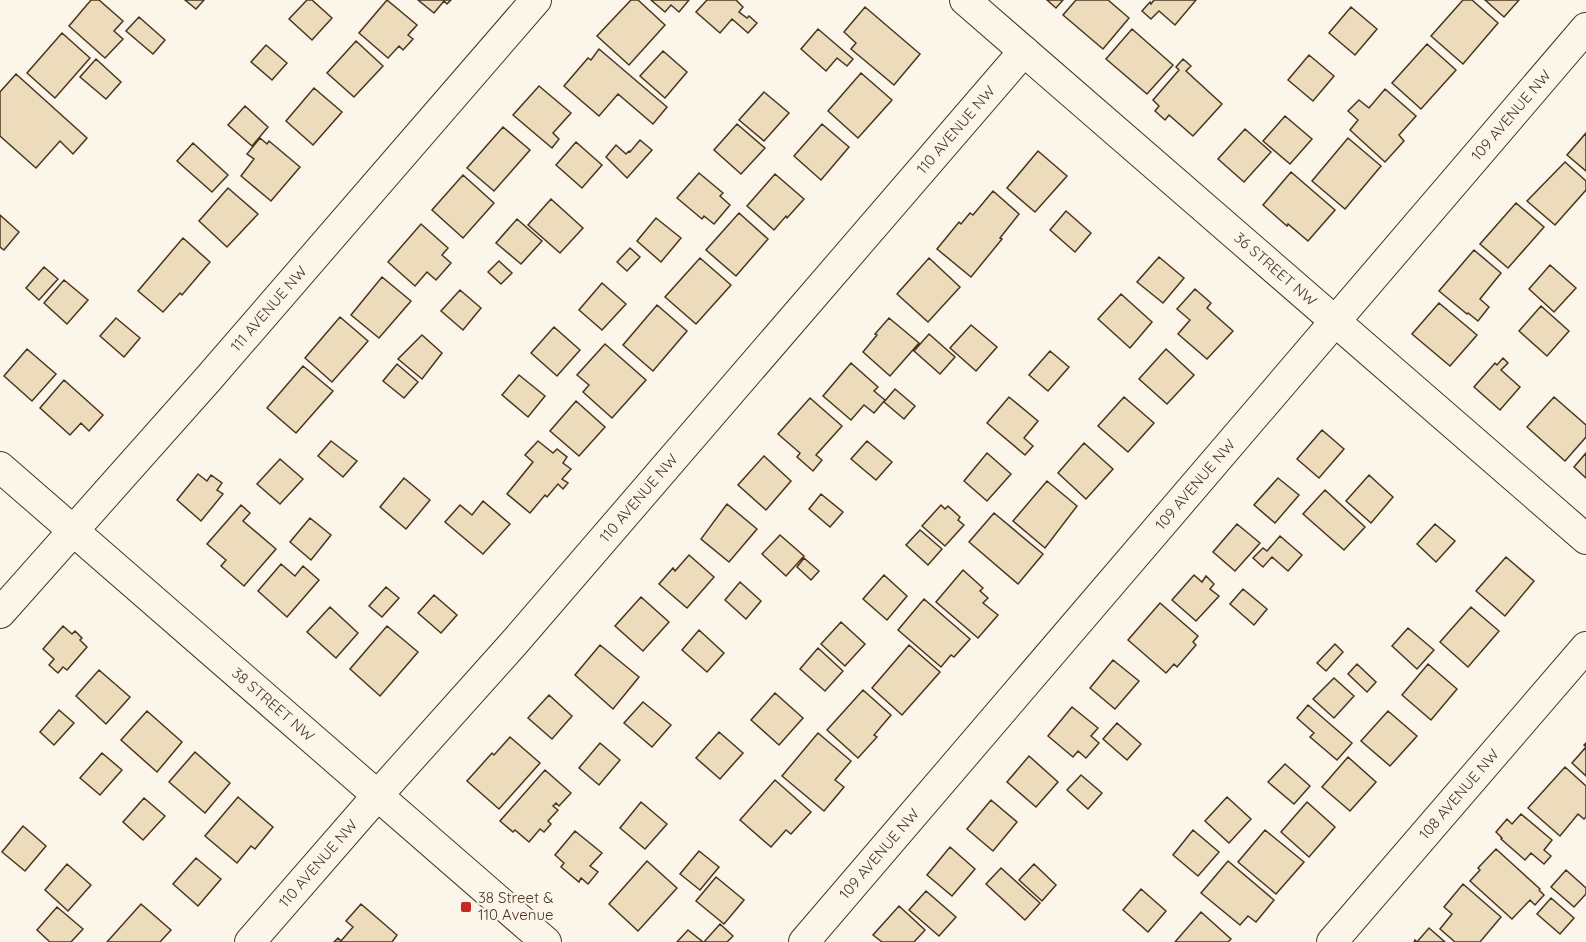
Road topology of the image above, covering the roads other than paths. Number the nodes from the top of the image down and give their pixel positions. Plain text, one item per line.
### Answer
1 (536, 0) edge
2 (965, 0) edge
3 (1586, 28) edge
4 (1024, 51) junction
5 (1335, 321) junction
6 (0, 467) edge
7 (72, 530) junction
8 (1586, 539) edge
9 (0, 613) edge
10 (1586, 647) edge
11 (377, 796) junction
12 (249, 942) edge
13 (546, 942) edge
14 (804, 942) edge
15 (1332, 942) edge

1 - 7 street, 111 AVENUE NW
2 - 4 street, 36 STREET NW
3 - 5 street, 109 AVENUE NW
4 - 5 street, 36 STREET NW
4 - 11 street, 110 AVENUE NW
5 - 8 street, 36 STREET NW
5 - 14 street, 109 AVENUE NW
6 - 7 street, 38 STREET NW
7 - 9 street, 111 AVENUE NW
7 - 11 street, 38 STREET NW
10 - 15 street, 108 AVENUE NW
11 - 12 street, 110 AVENUE NW
11 - 13 street, 38 STREET NW

